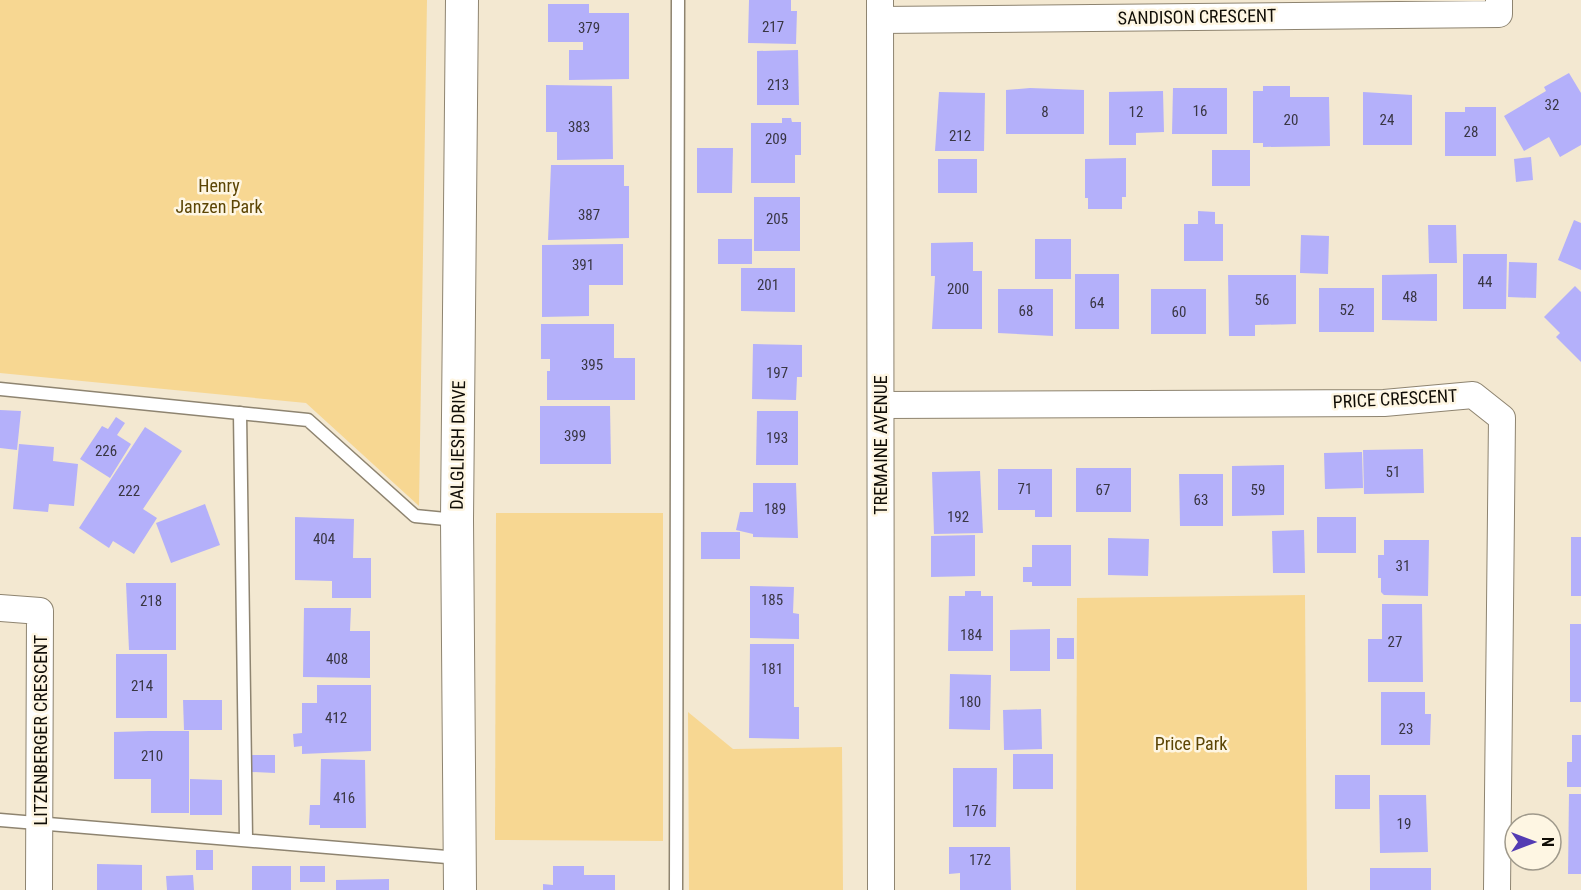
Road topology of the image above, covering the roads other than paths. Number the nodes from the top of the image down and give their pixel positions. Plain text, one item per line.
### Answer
1 (462, 0) edge
2 (678, 0) edge
3 (1499, 0) edge
4 (880, 10) edge
5 (0, 389) edge
6 (881, 405) junction
7 (240, 413) junction
8 (457, 520) junction
9 (0, 608) edge
10 (0, 820) edge
11 (41, 824) junction
12 (246, 839) junction
13 (459, 858) junction
14 (39, 890) edge
15 (460, 890) edge
16 (676, 890) edge
17 (880, 890) edge
18 (1497, 890) edge

1 - 8 street, DALGLIESH DRIVE
2 - 16 lane
3 - 4 street, SANDISON CRESCENT
4 - 6 street, TREMAINE AVENUE
5 - 7 lane
6 - 17 street, TREMAINE AVENUE
6 - 18 street, PRICE CRESCENT
7 - 8 lane
7 - 12 lane
8 - 13 street, DALGLIESH DRIVE
9 - 11 street, LITZENBERGER CRESCENT
10 - 11 lane
11 - 12 lane
11 - 14 street, LITZENBERGER CRESCENT
12 - 13 lane
13 - 15 street, DALGLIESH DRIVE

